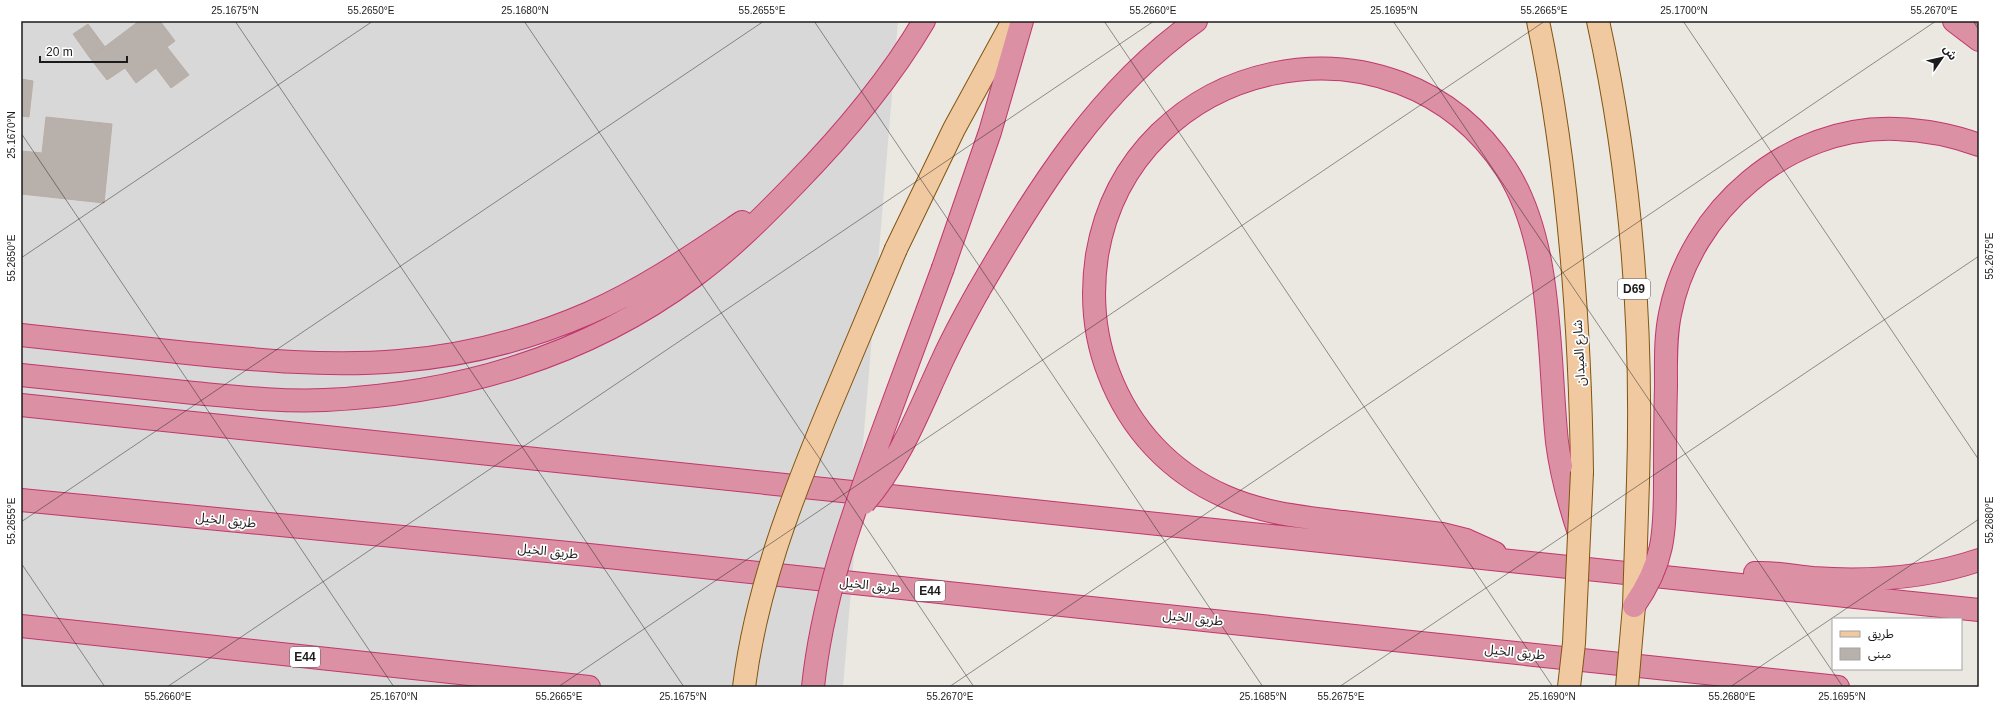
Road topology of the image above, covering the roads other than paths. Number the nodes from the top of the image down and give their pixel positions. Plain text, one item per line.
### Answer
1 (924, 21) edge
2 (1013, 21) edge
3 (1022, 21) edge
4 (1196, 21) edge
5 (1538, 21) edge
6 (1598, 21) edge
7 (1954, 21) edge
8 (1979, 40) edge
9 (1979, 145) edge
10 (789, 190) junction
11 (21, 335) edge
12 (21, 375) edge
13 (21, 405) edge
14 (1572, 472) junction
15 (21, 500) edge
16 (850, 519) junction
17 (1979, 560) edge
18 (1510, 561) junction
19 (1692, 580) junction
20 (1634, 606) junction
21 (1979, 610) edge
22 (21, 626) edge
23 (589, 687) edge
24 (744, 687) edge
25 (813, 687) edge
26 (1569, 687) edge
27 (1627, 687) edge
28 (1838, 687) edge

1 - 10 highway
2 - 24 main road, bridge
3 - 16 highway, bridge
4 - 16 highway, bridge
5 - 14 main road, شارع الميدان
6 - 20 main road, D69, bridge
7 - 8 highway
9 - 20 highway, bridge
10 - 11 highway
10 - 12 highway
13 - 18 highway
14 - 18 highway
14 - 26 main road, شارع الميدان, bridge
15 - 28 highway, طريق الخيل / E44
16 - 25 highway, bridge
17 - 19 highway
18 - 19 highway
19 - 21 highway
20 - 27 main road, D69, bridge
22 - 23 highway, E44

